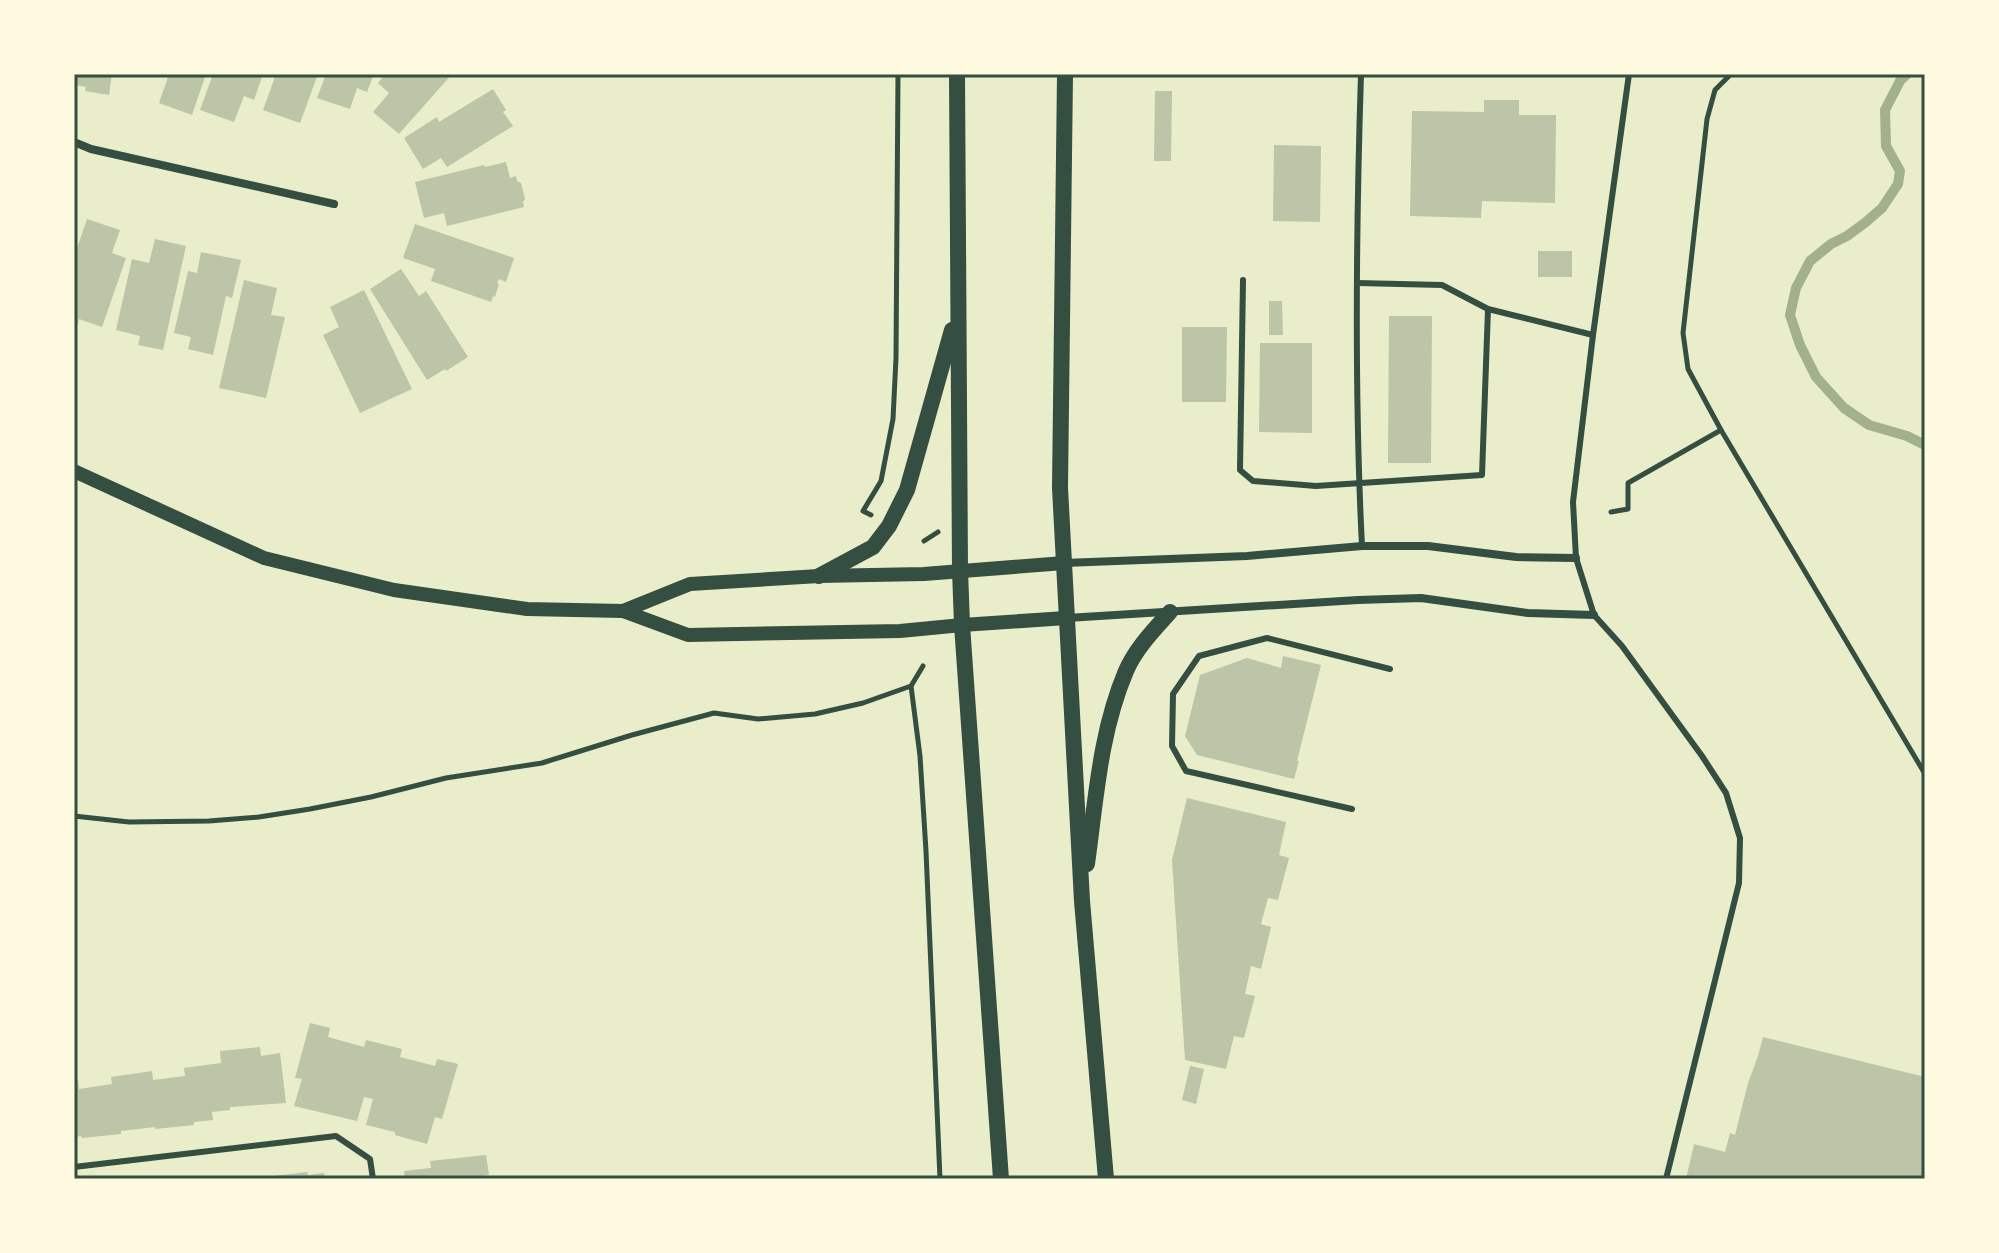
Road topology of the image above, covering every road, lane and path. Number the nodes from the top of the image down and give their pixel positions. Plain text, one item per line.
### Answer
1 (898, 74) edge
2 (957, 74) edge
3 (1065, 74) edge
4 (1361, 74) edge
5 (1629, 74) edge
6 (1731, 74) edge
7 (74, 142) edge
8 (334, 204) dead end
9 (1243, 280) dead end
10 (1357, 283) junction
11 (1488, 309) junction
12 (958, 310) junction
13 (1593, 335) junction
14 (1721, 430) junction
15 (74, 471) edge
16 (1359, 483) junction
17 (1611, 512) dead end
18 (877, 518) dead end
19 (939, 531) dead end
20 (924, 541) dead end
21 (1362, 546) junction
22 (1576, 558) junction
23 (1064, 563) junction
24 (960, 570) junction
25 (819, 576) junction
26 (623, 611) junction
27 (1170, 612) junction
28 (1594, 615) junction
29 (1066, 618) junction
30 (962, 625) junction
31 (923, 666) dead end
32 (1390, 669) dead end
33 (911, 686) junction
34 (1925, 774) edge
35 (1352, 809) dead end
36 (74, 816) edge
37 (1082, 901) junction
38 (74, 1167) edge
39 (373, 1179) edge
40 (940, 1179) edge
41 (1001, 1179) edge
42 (1106, 1179) edge
43 (1666, 1179) edge

1 - 18 path
2 - 12 main road
3 - 23 main road
4 - 10 lane
5 - 13 lane
6 - 14 path
7 - 8 street
9 - 16 lane
10 - 11 lane
10 - 16 lane
11 - 13 lane
11 - 16 lane
12 - 24 main road
12 - 25 main road
13 - 22 lane
14 - 17 path
14 - 34 path
15 - 26 street
16 - 21 lane
19 - 20 path
21 - 22 street
21 - 23 street
22 - 28 lane
23 - 24 street
23 - 29 main road
24 - 25 street
24 - 30 main road
25 - 26 street
26 - 30 street
27 - 28 street
27 - 29 street
27 - 37 main road
28 - 43 lane
29 - 30 street
29 - 37 main road
30 - 41 main road
31 - 33 path
32 - 35 lane
33 - 36 path
33 - 40 path
37 - 42 main road
38 - 39 lane

